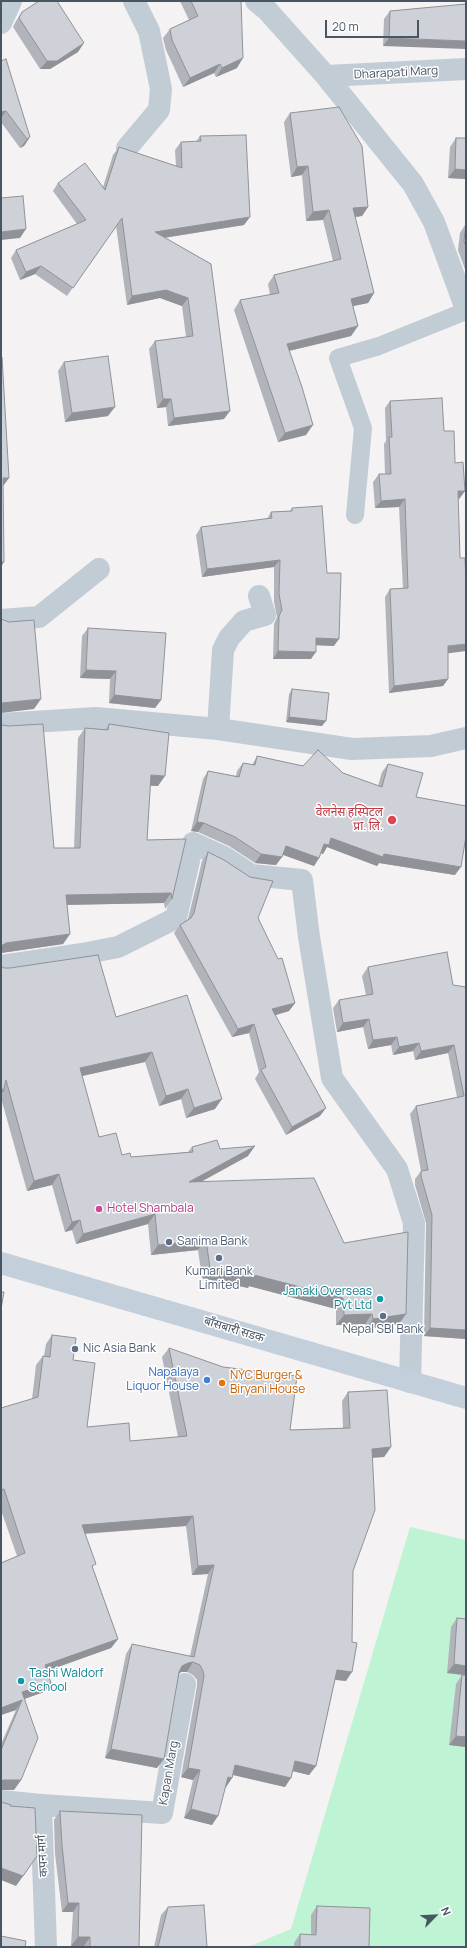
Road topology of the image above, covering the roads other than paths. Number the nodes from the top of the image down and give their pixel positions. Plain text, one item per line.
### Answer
1 (10, 1) edge
2 (134, 1) edge
3 (256, 1) edge
4 (1, 23) edge
5 (466, 69) edge
6 (326, 76) junction
7 (128, 148) edge
8 (466, 310) edge
9 (356, 515) dead end
10 (99, 569) dead end
11 (259, 596) dead end
12 (1, 620) edge
13 (1, 724) edge
14 (218, 729) junction
15 (466, 738) edge
16 (1, 966) edge
17 (1, 1263) edge
18 (410, 1382) junction
19 (466, 1398) edge
20 (185, 1684) dead end
21 (1, 1801) edge
22 (41, 1805) junction
23 (46, 1947) edge

1 - 4 street
2 - 7 street
3 - 6 street
5 - 6 street, Dharapati Marg
6 - 8 street
8 - 9 lane
10 - 12 street
11 - 14 street
13 - 14 street
14 - 15 street
16 - 18 street
17 - 18 main road, बाँसबारी सडक
18 - 19 main road, बाँसबारी सडक
20 - 22 street, Kapan Marg
21 - 22 street
22 - 23 street, कपन मार्ग

